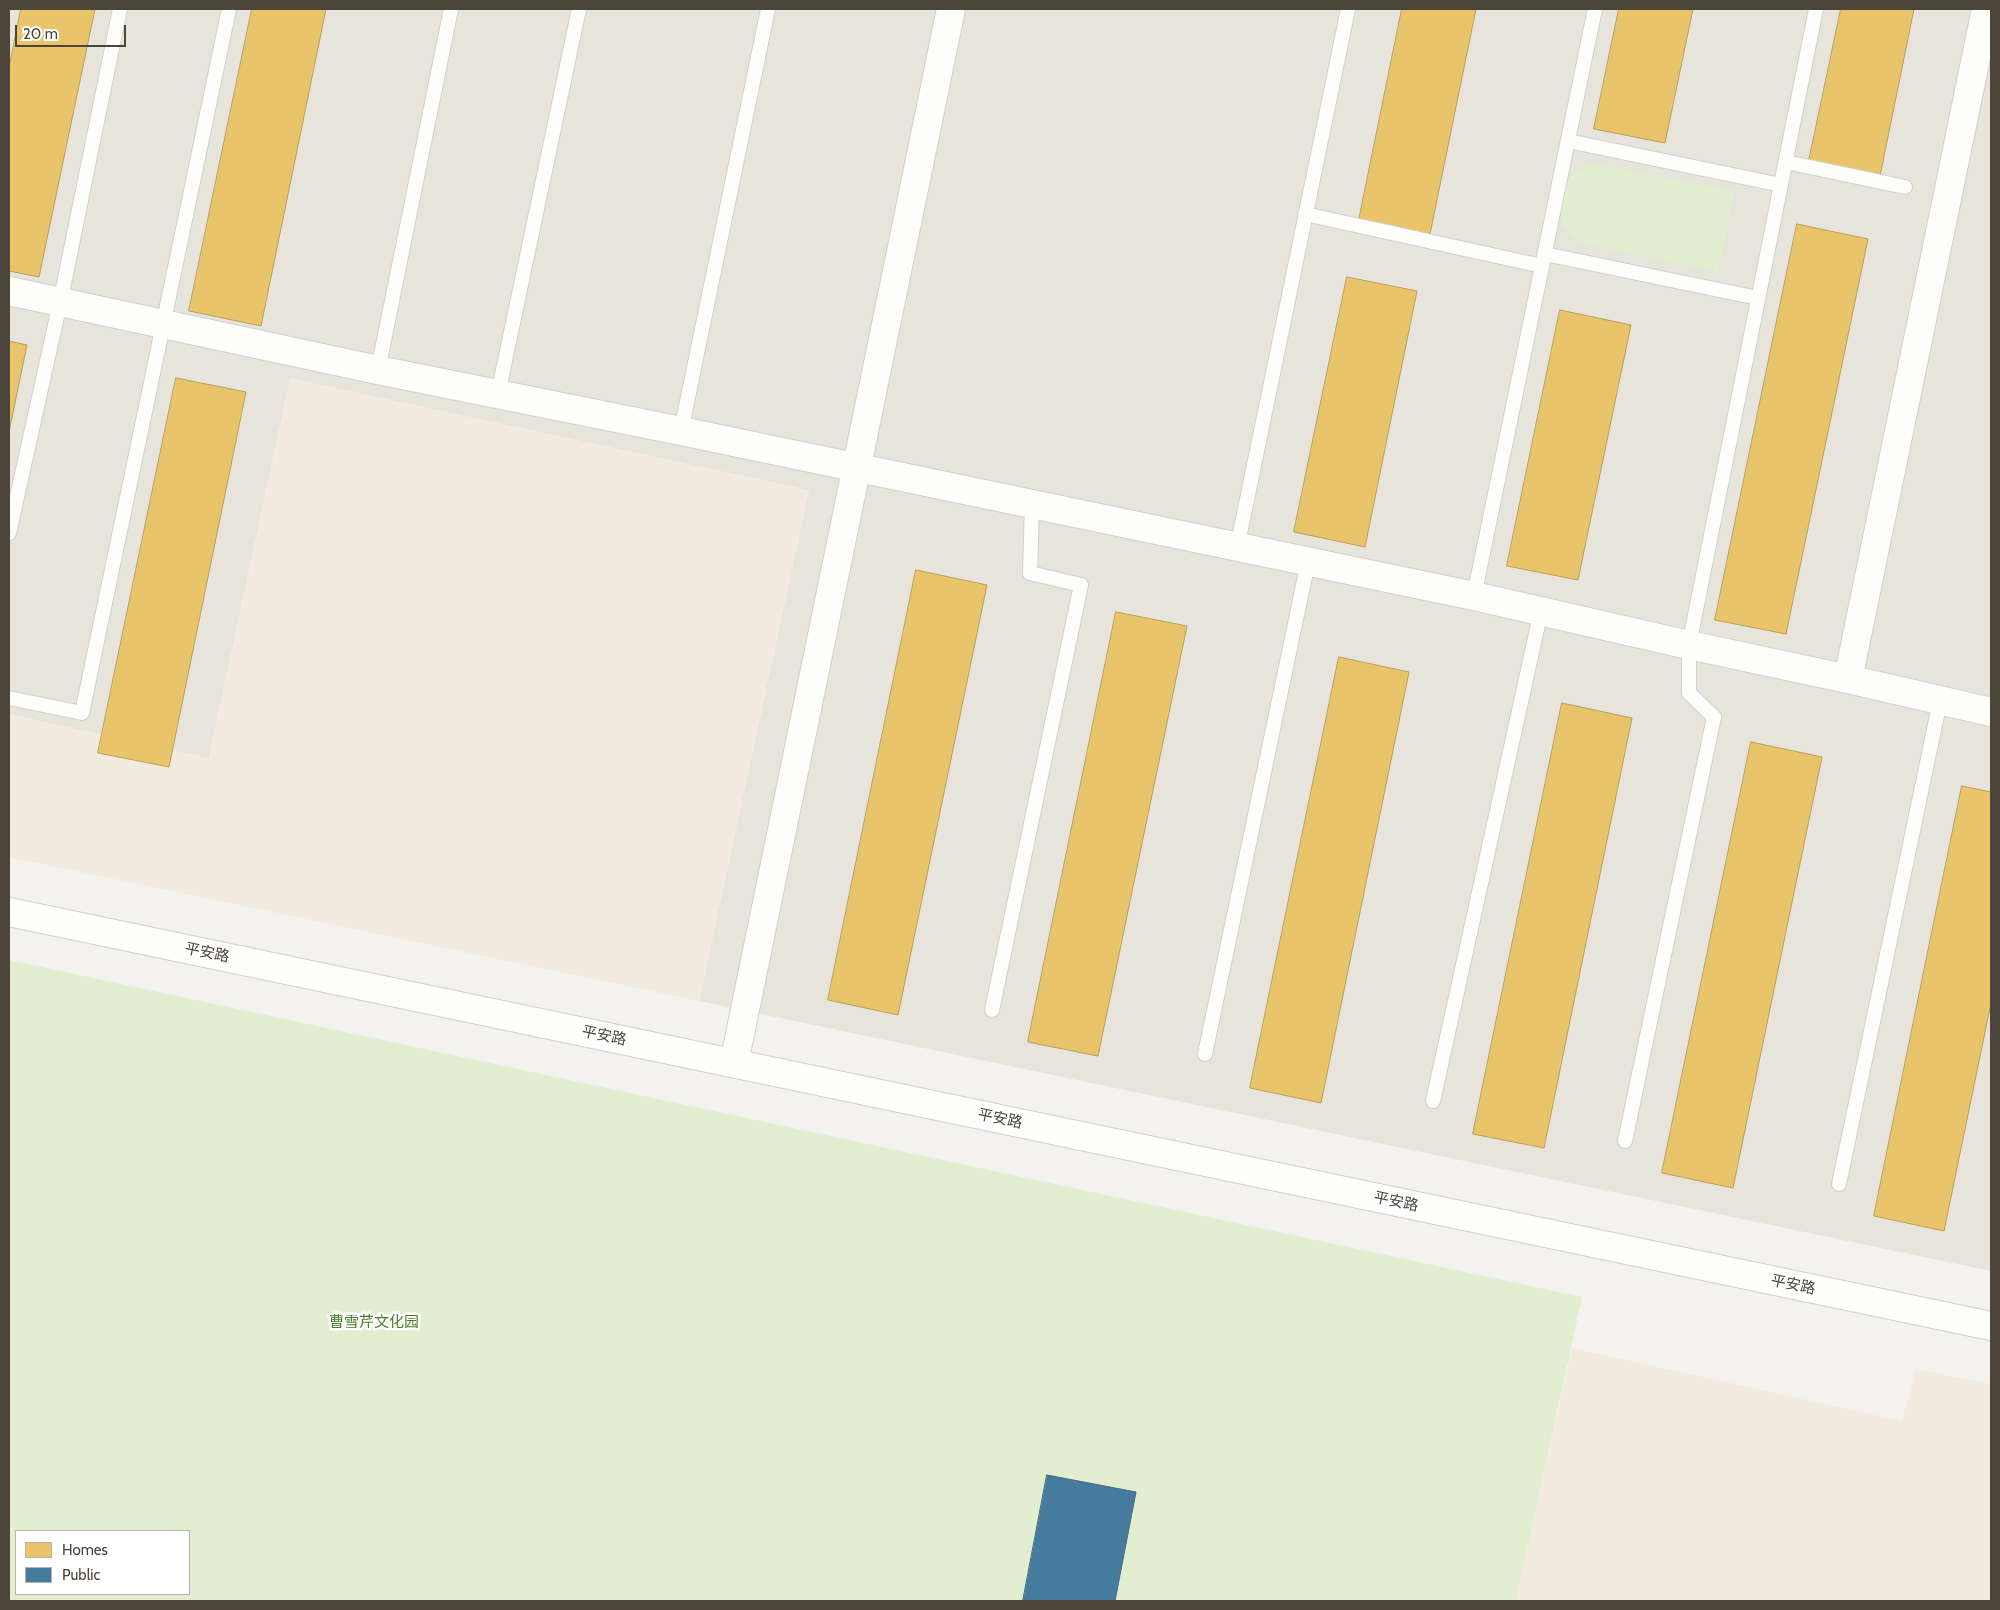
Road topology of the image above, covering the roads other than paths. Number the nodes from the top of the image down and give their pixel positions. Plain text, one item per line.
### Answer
1 (120, 9) edge
2 (229, 9) edge
3 (450, 9) edge
4 (579, 9) edge
5 (768, 9) edge
6 (951, 9) edge
7 (1348, 9) edge
8 (1595, 9) edge
9 (1816, 9) edge
10 (1986, 9) edge
11 (1568, 141) junction
12 (1786, 162) junction
13 (1780, 185) junction
14 (1905, 187) dead end
15 (1305, 214) junction
16 (1543, 260) junction
17 (9, 292) edge
18 (1758, 298) junction
19 (60, 303) junction
20 (164, 325) junction
21 (378, 370) junction
22 (498, 394) junction
23 (681, 431) junction
24 (856, 467) junction
25 (1032, 504) junction
26 (9, 533) edge
27 (1238, 548) junction
28 (1308, 562) junction
29 (1474, 596) junction
30 (1541, 611) junction
31 (1688, 646) junction
32 (1848, 679) junction
33 (9, 698) edge
34 (1940, 701) junction
35 (1991, 712) edge
36 (9, 912) edge
37 (992, 1010) dead end
38 (1205, 1054) dead end
39 (734, 1063) junction
40 (1433, 1101) dead end
41 (1625, 1141) dead end
42 (1839, 1184) dead end
43 (1991, 1326) edge

1 - 19 lane
2 - 20 lane
3 - 21 lane
4 - 22 lane
5 - 23 lane
6 - 24 street
7 - 15 lane
8 - 11 lane
9 - 12 lane
10 - 32 street
11 - 13 lane
11 - 16 lane
12 - 13 lane
12 - 14 lane
13 - 18 lane
15 - 16 lane
15 - 27 lane
16 - 18 lane
16 - 29 lane
17 - 19 street
18 - 31 lane
19 - 20 street
19 - 26 lane
20 - 21 street
20 - 33 lane
21 - 22 street
22 - 23 street
23 - 24 street
24 - 25 street
24 - 39 street
25 - 27 street
25 - 37 lane
27 - 28 street
28 - 29 street
28 - 38 lane
29 - 30 street
30 - 31 street
30 - 40 lane
31 - 32 street
31 - 41 lane
32 - 34 street
34 - 35 street
34 - 42 lane
36 - 39 street, 平安路
39 - 43 street, 平安路

